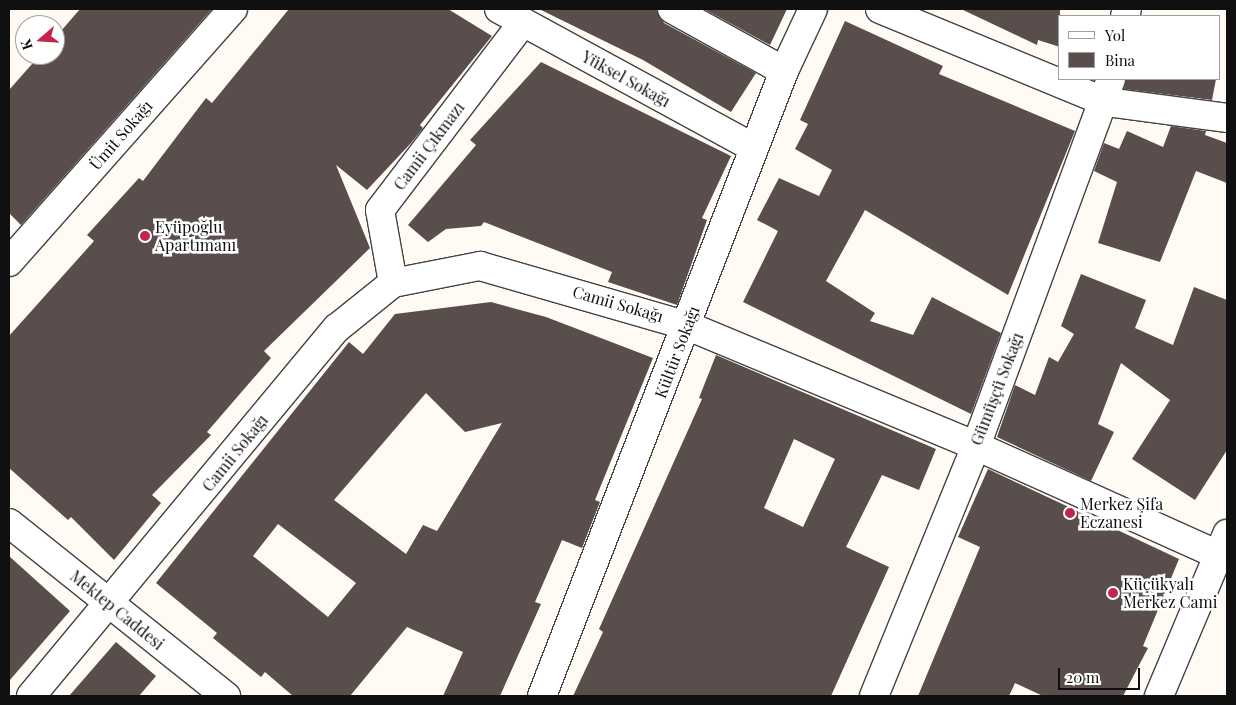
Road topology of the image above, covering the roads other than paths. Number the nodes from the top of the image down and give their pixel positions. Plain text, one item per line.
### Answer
1 (233, 9) edge
2 (499, 9) edge
3 (672, 9) edge
4 (813, 9) edge
5 (880, 9) edge
6 (523, 22) junction
7 (784, 72) junction
8 (1058, 73) edge
9 (1078, 80) edge
10 (1109, 91) edge
11 (1227, 118) edge
12 (754, 148) junction
13 (9, 262) edge
14 (393, 283) junction
15 (688, 326) junction
16 (976, 446) junction
17 (9, 523) edge
18 (1224, 549) edge
19 (110, 605) junction
20 (31, 696) edge
21 (226, 696) edge
22 (542, 696) edge
23 (874, 696) edge
24 (1159, 696) edge

1 - 13 street, Ümit Sokağı
2 - 6 street, Yüksel Sokağı
3 - 7 street
4 - 7 street, Kültür Sokağı
5 - 8 street
6 - 12 street, Yüksel Sokağı
6 - 14 street, Camii Çıkmazı
7 - 12 street, Kültür Sokağı
9 - 10 street
10 - 11 street
10 - 16 street, Gümüşçü Sokağı
12 - 15 street, Kültür Sokağı
14 - 15 street, Camii Sokağı
14 - 19 street, Camii Sokağı
15 - 16 street, Camii Sokağı
15 - 22 street, Kültür Sokağı
16 - 18 street, Camii Sokağı
16 - 23 street, Gümüşçü Sokağı
17 - 19 street, Mektep Caddesi
18 - 24 street
19 - 20 street, Camii Sokağı
19 - 21 street, Mektep Caddesi

